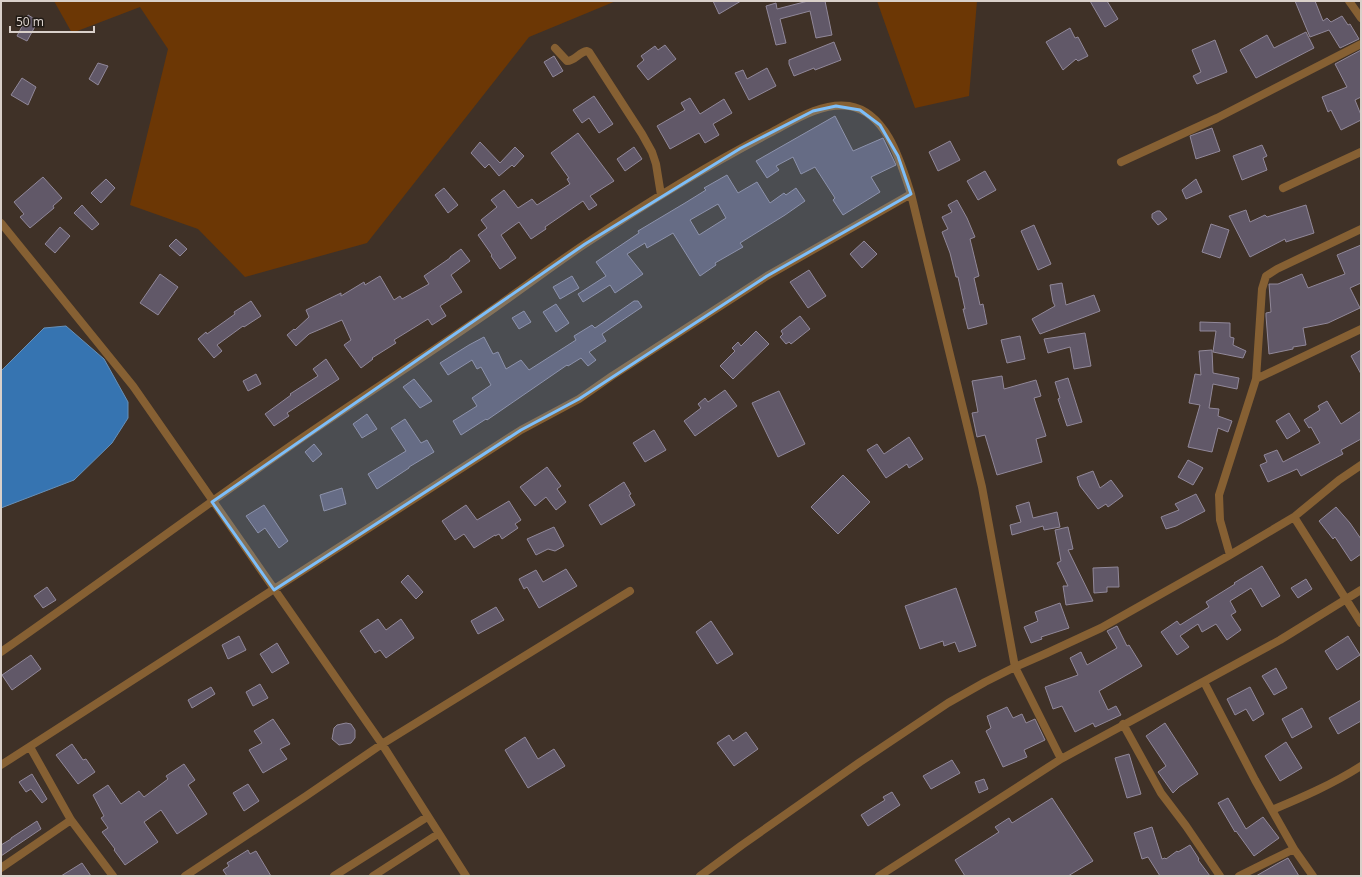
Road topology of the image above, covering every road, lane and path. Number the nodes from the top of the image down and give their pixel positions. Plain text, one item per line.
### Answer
1 (1349, 1) edge
2 (1361, 18) edge
3 (1361, 44) edge
4 (555, 48) dead end
5 (1361, 152) edge
6 (1121, 162) dead end
7 (1283, 188) dead end
8 (911, 194) junction
9 (661, 195) junction
10 (1, 223) edge
11 (1361, 229) edge
12 (1361, 329) edge
13 (1256, 379) junction
14 (1361, 465) edge
15 (212, 502) junction
16 (1294, 517) junction
17 (1230, 555) junction
18 (274, 590) junction
19 (1361, 590) edge
20 (630, 591) dead end
21 (1347, 599) junction
22 (1361, 623) edge
23 (1, 652) edge
24 (1015, 667) junction
25 (1204, 682) junction
26 (1123, 724) junction
27 (382, 744) junction
28 (30, 747) junction
29 (1061, 758) junction
30 (1, 765) edge
31 (1361, 766) edge
32 (1272, 810) junction
33 (427, 817) junction
34 (71, 820) junction
35 (438, 834) junction
36 (1294, 849) junction
37 (1, 868) edge
38 (113, 876) edge
39 (185, 876) edge
40 (334, 876) edge
41 (373, 876) edge
42 (466, 876) edge
43 (700, 876) edge
44 (879, 876) edge
45 (1220, 876) edge
46 (1239, 876) edge
47 (1313, 876) edge

1 - 2 street
3 - 6 street
4 - 9 street
5 - 7 street
8 - 9 street
8 - 18 street
8 - 24 street
9 - 15 street
10 - 15 street
11 - 13 street
12 - 13 street
13 - 17 street
14 - 16 street
15 - 18 street
15 - 23 street
16 - 17 street
16 - 21 street
17 - 24 street
18 - 27 street
18 - 28 street
19 - 21 street
20 - 27 street
21 - 22 street
21 - 25 street
24 - 29 street
24 - 43 street
25 - 26 street
25 - 32 street
26 - 29 street
26 - 45 street
27 - 33 street
27 - 39 street
28 - 30 street
28 - 34 street
29 - 44 street
31 - 32 street
32 - 36 street
33 - 35 street
33 - 40 street
34 - 37 street
34 - 38 street
35 - 41 street
35 - 42 street
36 - 46 street
36 - 47 street

